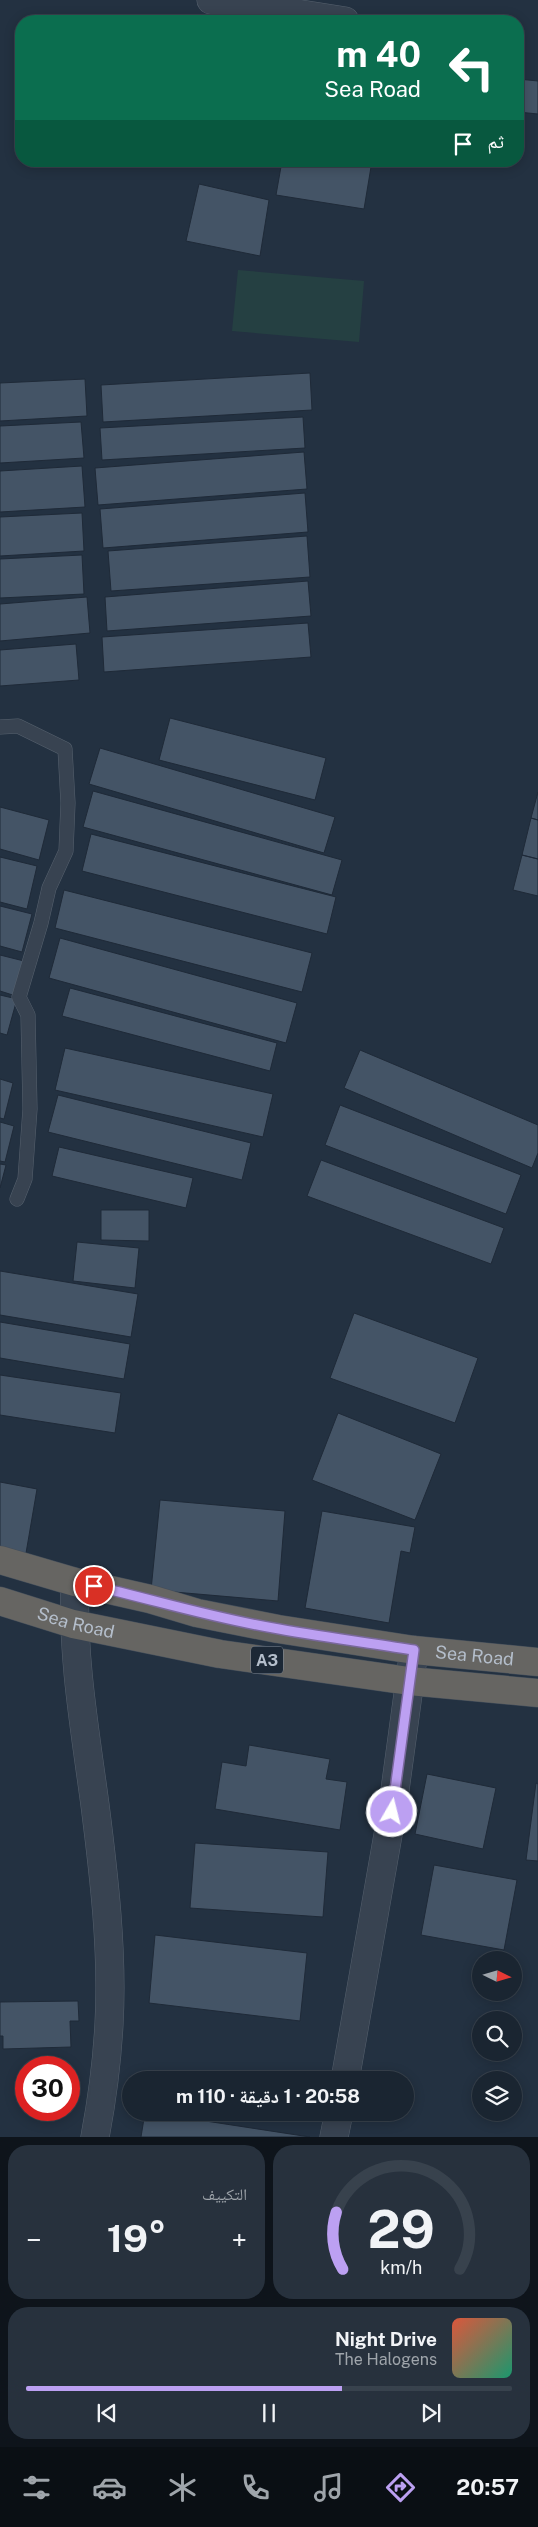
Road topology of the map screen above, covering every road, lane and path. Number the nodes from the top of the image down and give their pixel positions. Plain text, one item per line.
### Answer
1 (211, 0) edge
2 (306, 15) edge
3 (0, 727) edge
4 (17, 1198) dead end
5 (0, 1560) edge
6 (75, 1582) junction
7 (0, 1601) edge
8 (73, 1624) junction
9 (414, 1650) junction
10 (538, 1662) edge
11 (409, 1681) junction
12 (538, 1693) edge
13 (347, 2071) edge
14 (337, 2121) edge
15 (95, 2137) edge
16 (334, 2137) edge

1 - 2 street
3 - 4 lane
5 - 6 highway, Sea Road / A3
6 - 8 street
6 - 9 highway, Sea Road / A3
7 - 8 highway, Sea Road / A3
8 - 11 highway, Sea Road / A3
8 - 15 street
9 - 10 highway, Sea Road / A3
9 - 11 street
11 - 12 highway, Sea Road / A3
11 - 13 street
14 - 16 street

